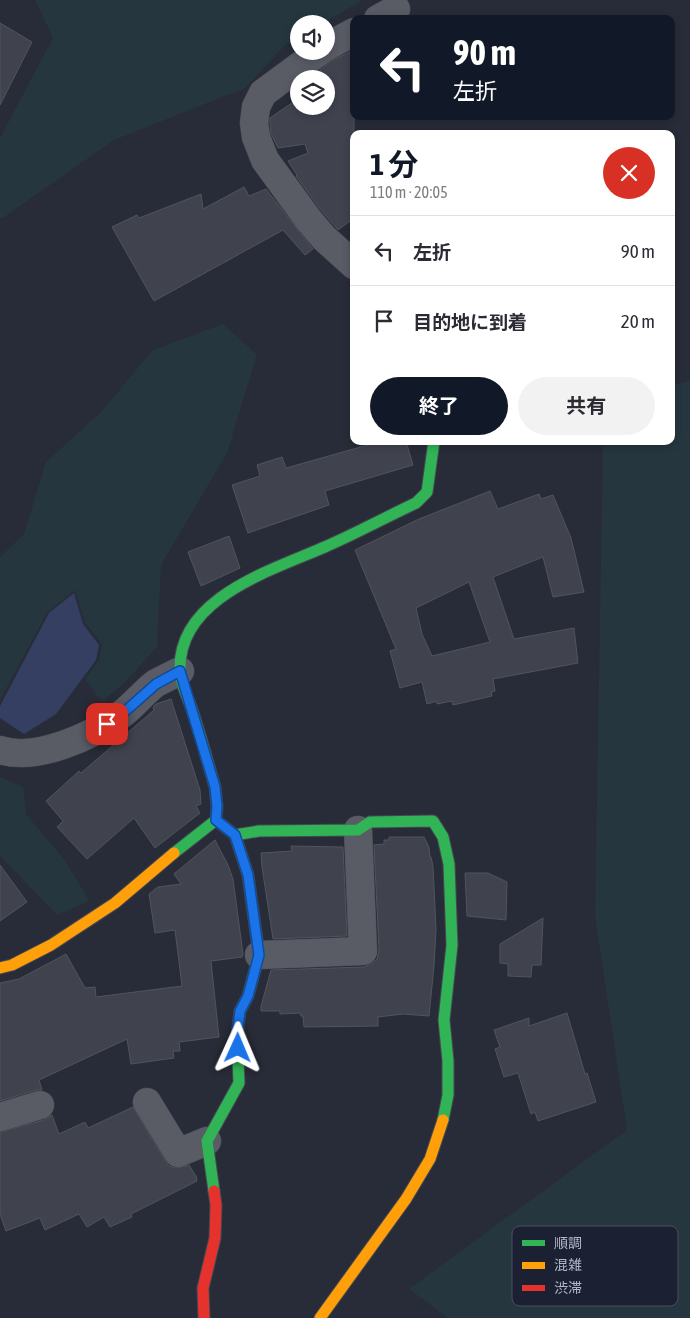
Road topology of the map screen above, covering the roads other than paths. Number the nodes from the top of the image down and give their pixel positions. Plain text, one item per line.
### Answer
1 (350, 34) edge
2 (335, 42) edge
3 (308, 60) edge
4 (350, 261) edge
5 (433, 445) edge
6 (180, 671) junction
7 (0, 750) edge
8 (216, 820) junction
9 (358, 830) junction
10 (235, 835) junction
11 (259, 955) junction
12 (0, 968) edge
13 (147, 1102) dead end
14 (40, 1105) dead end
15 (0, 1117) edge
16 (207, 1141) junction
17 (204, 1318) edge
18 (320, 1318) edge

1 - 2 street
3 - 4 street
5 - 6 street
6 - 7 street
6 - 8 street
8 - 10 street
8 - 12 street
9 - 10 street
9 - 11 street
9 - 18 street
10 - 11 street
11 - 16 street
13 - 16 street
14 - 15 street
16 - 17 street

